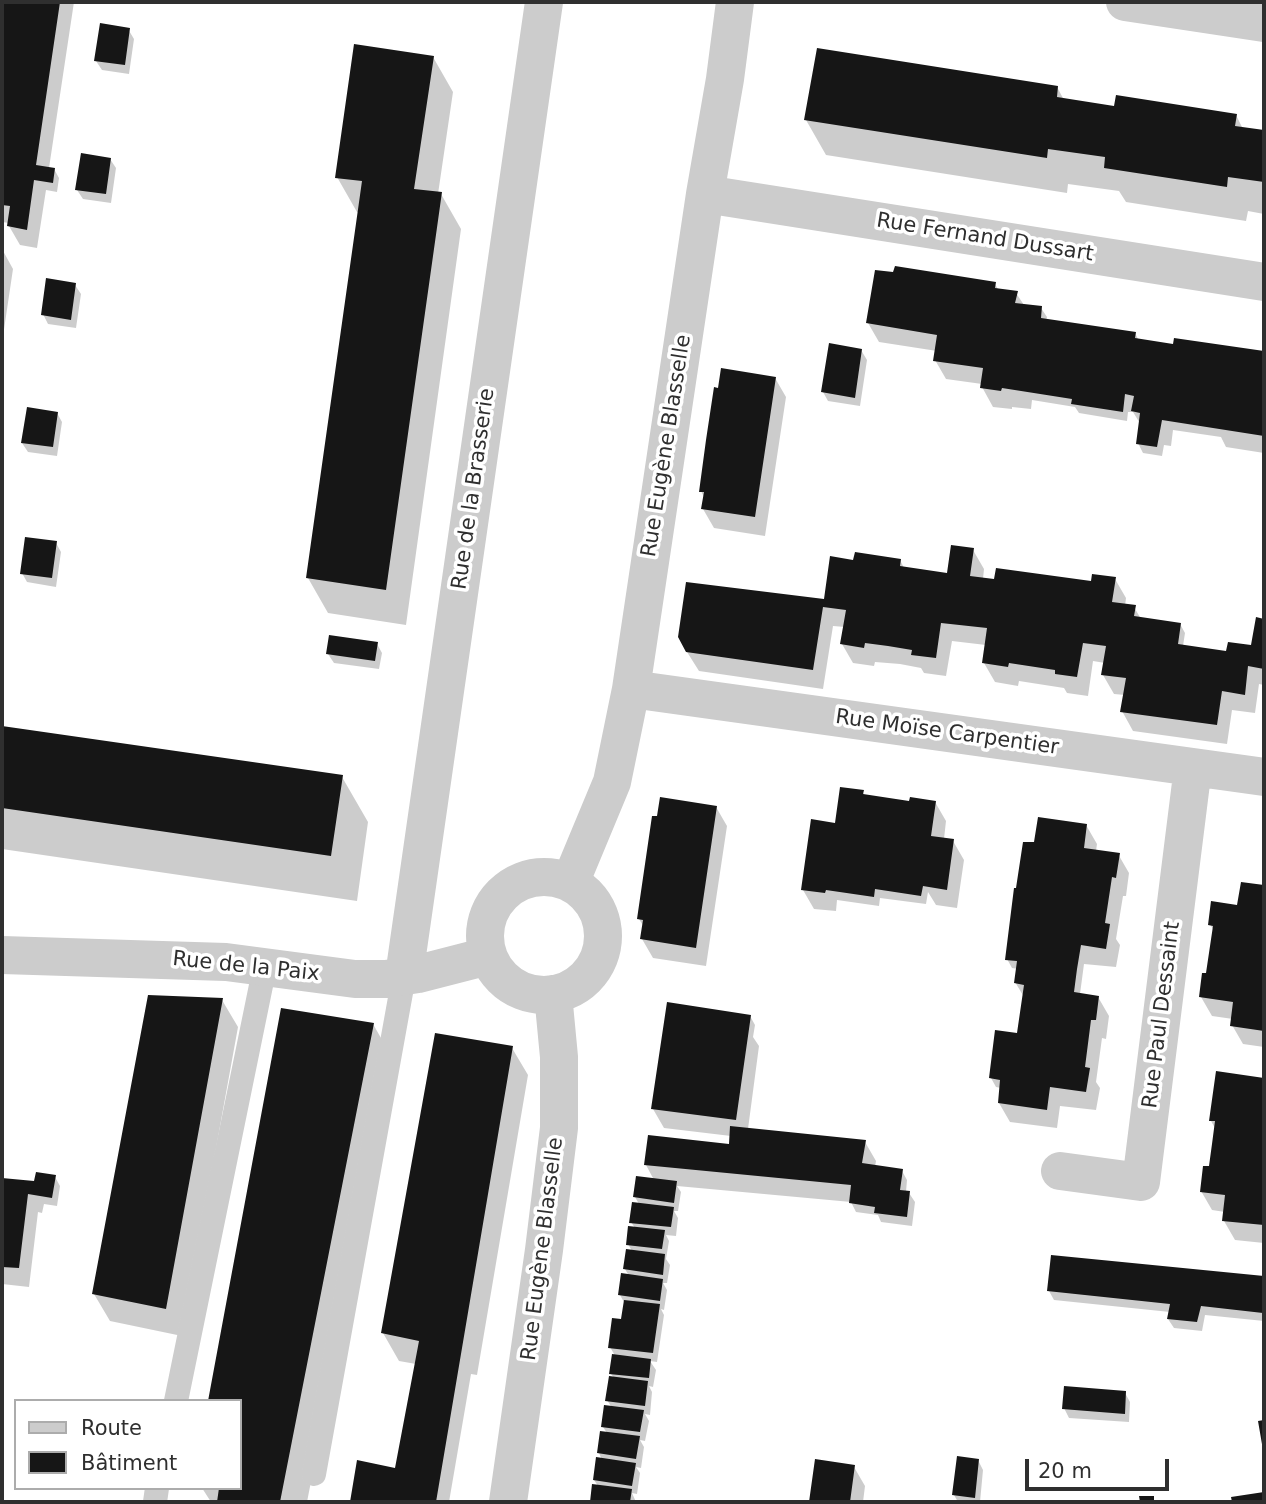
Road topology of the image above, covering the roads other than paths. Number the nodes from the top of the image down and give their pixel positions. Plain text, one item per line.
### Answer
1 (544, 2) edge
2 (735, 2) edge
3 (1125, 2) edge
4 (1264, 23) edge
5 (705, 194) junction
6 (1264, 282) edge
7 (631, 688) junction
8 (1193, 767) junction
9 (1264, 777) edge
10 (570, 883) junction
11 (2, 955) edge
12 (488, 956) junction
13 (265, 966) junction
14 (404, 976) junction
15 (553, 994) junction
16 (1060, 1171) dead end
17 (176, 1399) edge
18 (314, 1474) dead end
19 (508, 1502) edge

1 - 14 street, Rue de la Brasserie
2 - 5 street, Rue Eugène Blasselle
3 - 4 street
5 - 6 street, Rue Fernand Dussart
5 - 7 street, Rue Eugène Blasselle
7 - 8 street, Rue Moïse Carpentier
7 - 10 street, Rue Eugène Blasselle
8 - 9 street, Rue Moïse Carpentier
8 - 16 street, Rue Paul Dessaint
10 - 12 street
10 - 15 street
11 - 13 street, Rue de la Paix
12 - 14 street, Rue de la Paix
12 - 15 street
13 - 14 street, Rue de la Paix
13 - 17 lane
14 - 18 lane
15 - 19 street, Rue Eugène Blasselle

